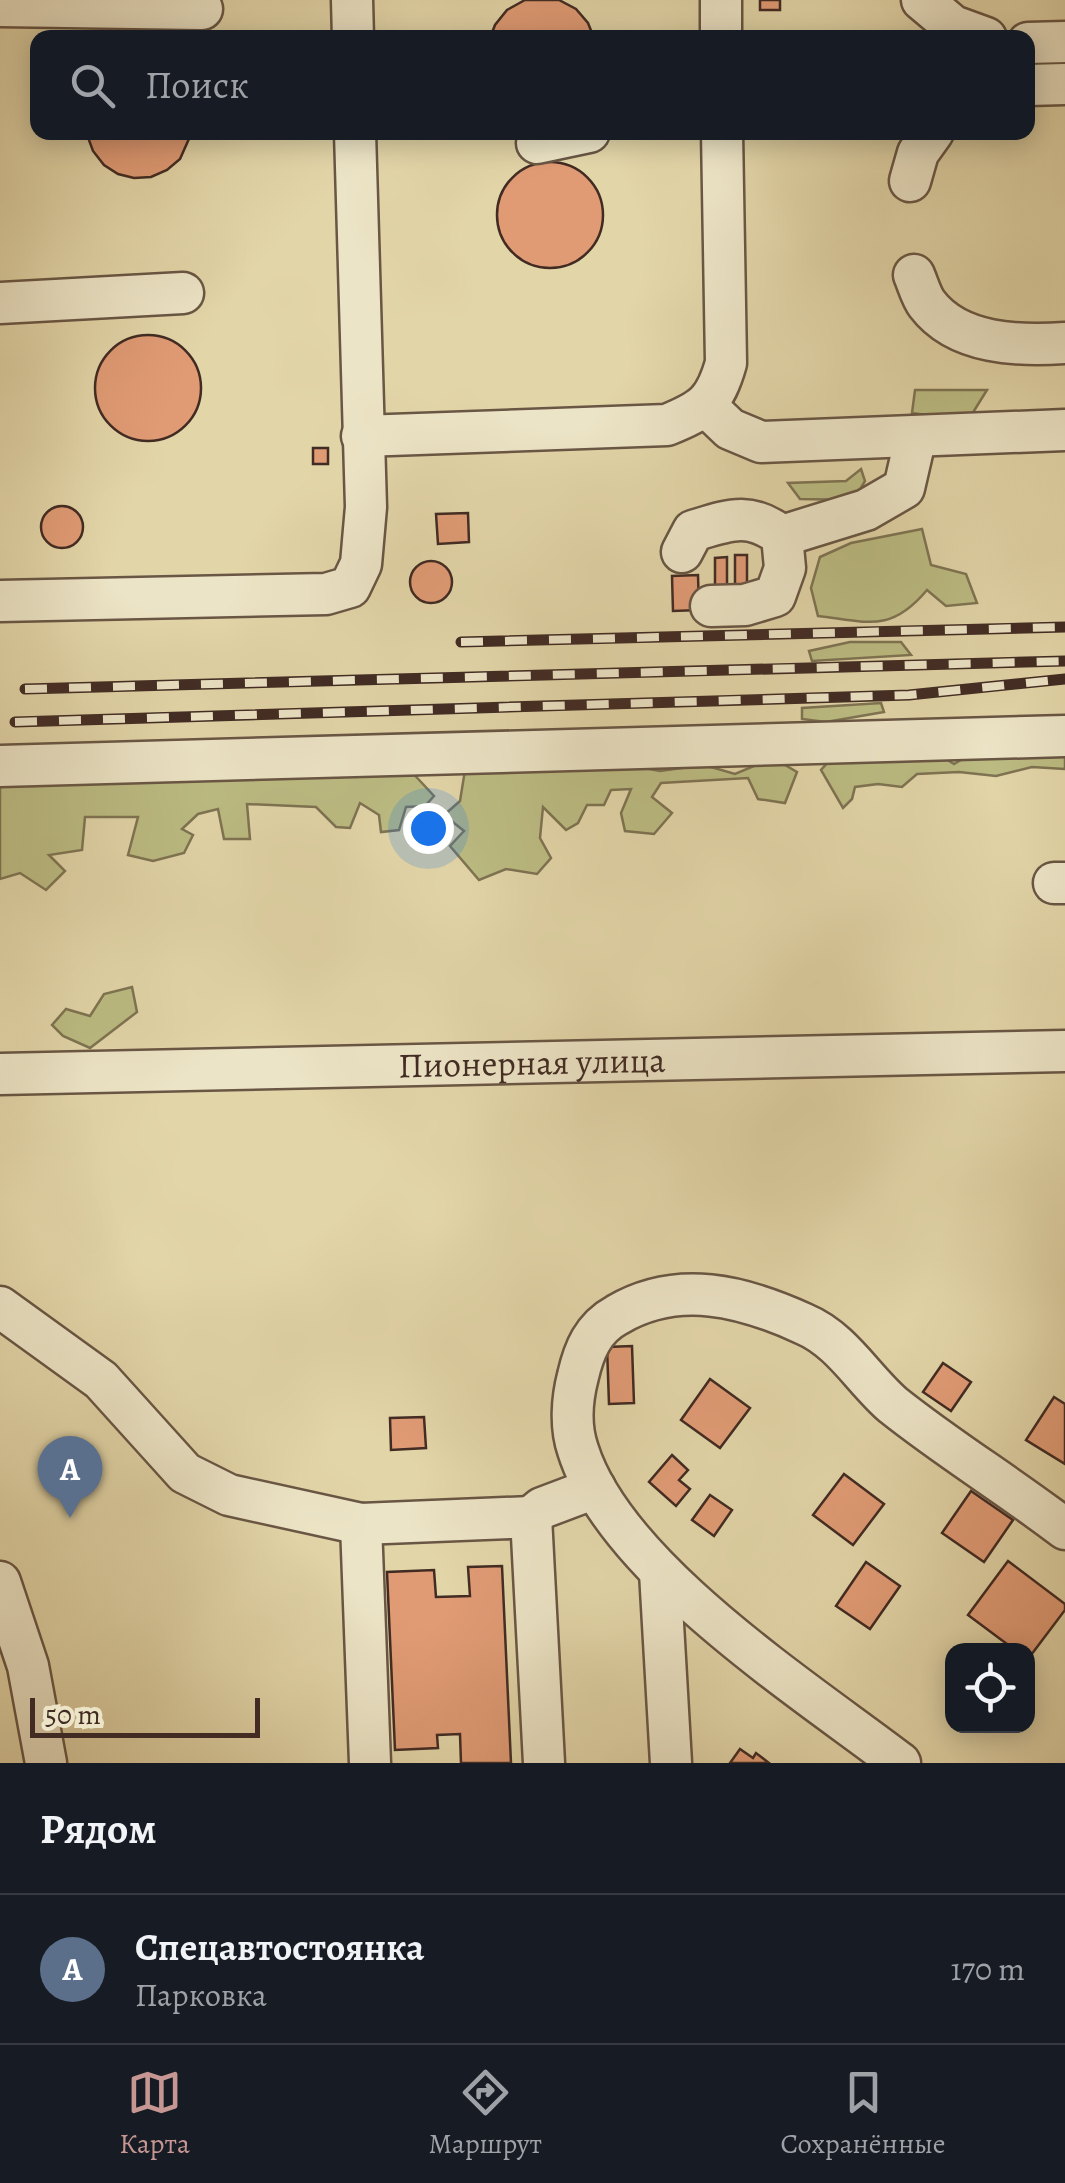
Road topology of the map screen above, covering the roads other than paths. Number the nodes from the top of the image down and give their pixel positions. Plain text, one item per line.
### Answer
1 (352, 0) edge
2 (720, 0) edge
3 (922, 0) edge
4 (0, 6) edge
5 (202, 9) dead end
6 (353, 30) edge
7 (721, 30) edge
8 (964, 30) edge
9 (1065, 42) edge
10 (1035, 43) edge
11 (1065, 84) edge
12 (1035, 85) edge
13 (355, 140) edge
14 (551, 140) edge
15 (722, 140) edge
16 (927, 140) edge
17 (537, 143) dead end
18 (910, 181) dead end
19 (914, 275) dead end
20 (183, 293) dead end
21 (0, 304) edge
22 (1065, 343) edge
23 (706, 406) junction
24 (1065, 430) edge
25 (362, 436) junction
26 (916, 436) junction
27 (782, 536) junction
28 (682, 552) dead end
29 (0, 601) edge
30 (711, 606) dead end
31 (1065, 736) edge
32 (0, 766) edge
33 (1065, 1051) edge
34 (0, 1074) edge
35 (0, 1307) edge
36 (595, 1488) junction
37 (531, 1518) junction
38 (362, 1524) junction
39 (1065, 1529) edge
40 (660, 1572) junction
41 (0, 1582) edge
42 (9, 1636) edge
43 (46, 1763) edge
44 (370, 1763) edge
45 (544, 1763) edge
46 (671, 1763) edge
47 (900, 1763) edge

1 - 6 street
2 - 7 street
3 - 8 street
4 - 5 street
9 - 10 street
11 - 12 street
13 - 25 street
14 - 17 street
15 - 23 street
16 - 18 street
19 - 22 street
20 - 21 street
23 - 25 street
23 - 26 street
24 - 26 street
25 - 29 street
26 - 27 street
27 - 28 street
27 - 30 street
31 - 32 street
33 - 34 street, Пионерная улица
35 - 38 street
36 - 37 street
36 - 39 street
36 - 40 street
37 - 38 street
37 - 45 street
38 - 44 street
40 - 46 street
40 - 47 street
41 - 42 street
42 - 43 street

